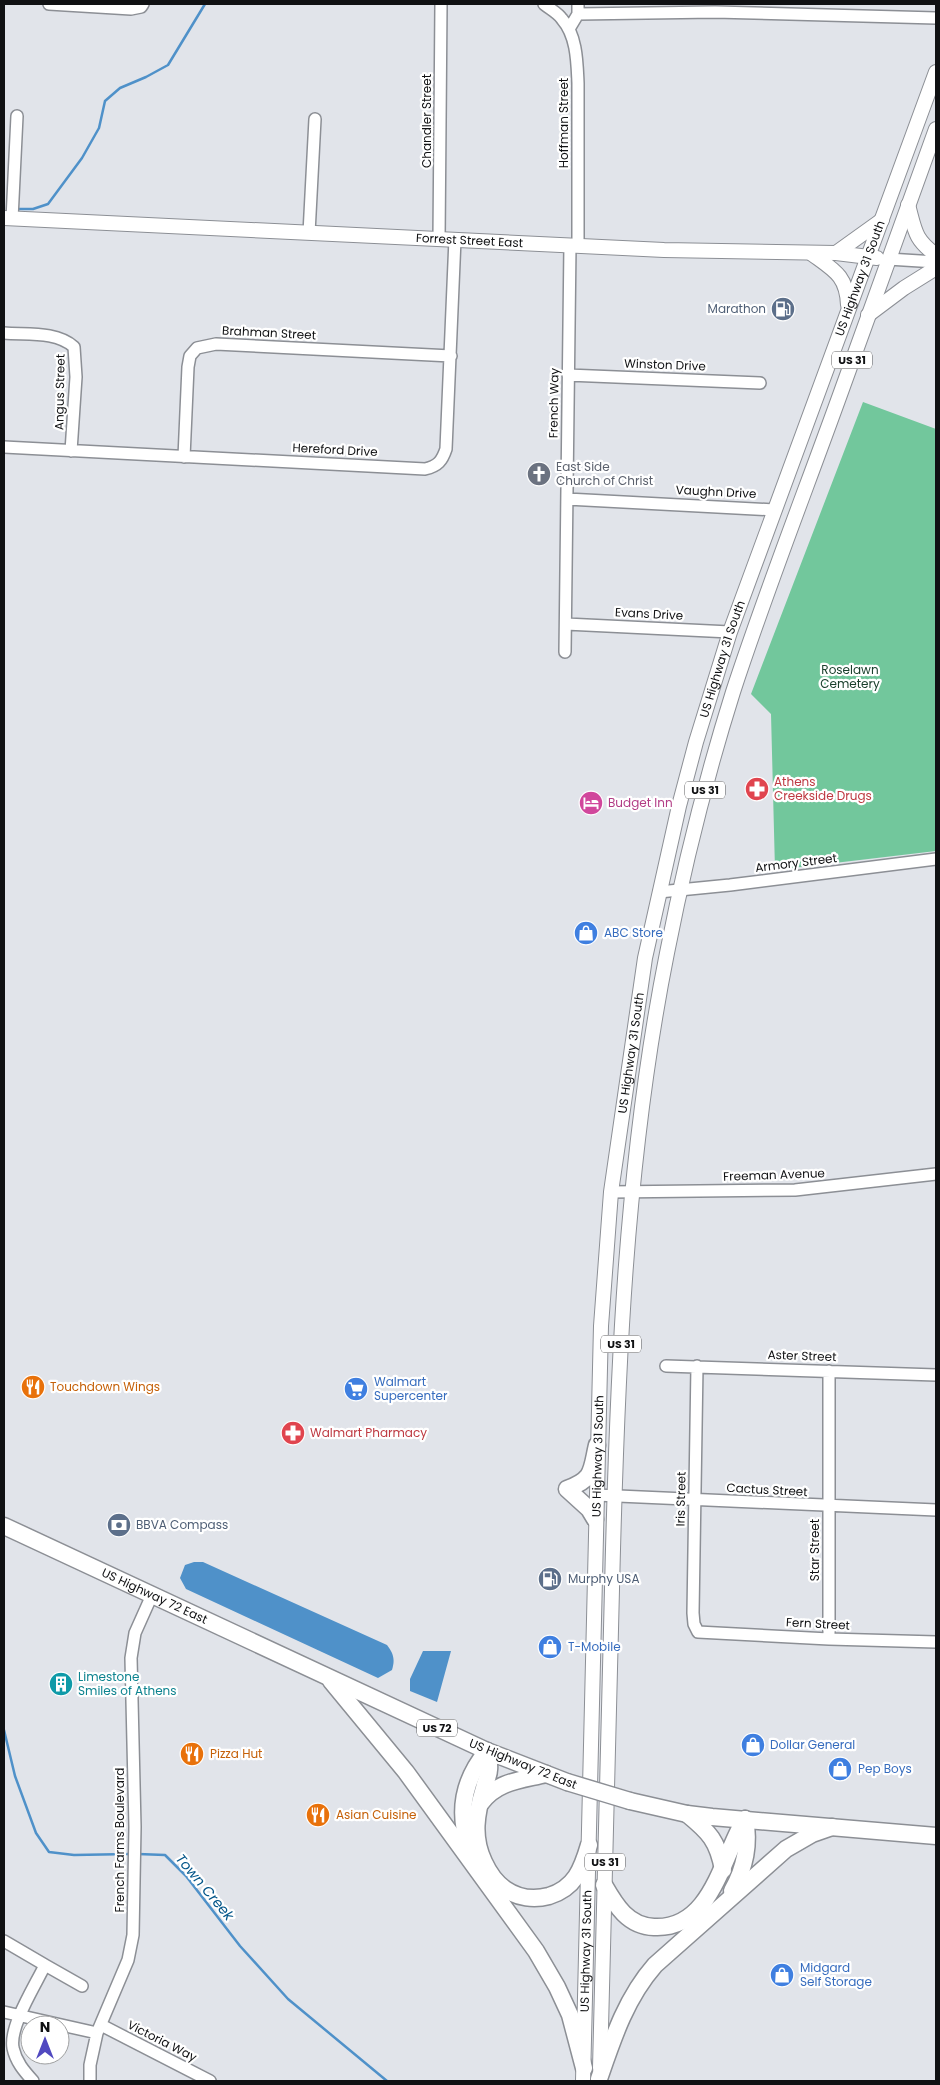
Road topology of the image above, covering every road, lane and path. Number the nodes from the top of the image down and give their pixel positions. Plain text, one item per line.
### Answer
1 (49, 4) edge
2 (143, 4) edge
3 (441, 4) edge
4 (544, 4) edge
5 (853, 4) edge
6 (715, 8) edge
7 (791, 8) edge
8 (578, 9) edge
9 (852, 16) junction
10 (936, 18) edge
11 (569, 30) junction
12 (936, 72) edge
13 (16, 116) dead end
14 (315, 119) dead end
15 (936, 129) edge
16 (908, 205) junction
17 (8, 219) edge
18 (882, 220) junction
19 (309, 233) junction
20 (439, 239) junction
21 (455, 239) junction
22 (574, 245) junction
23 (836, 253) junction
24 (812, 254) junction
25 (936, 255) edge
26 (869, 257) junction
27 (888, 259) junction
28 (936, 262) edge
29 (936, 268) edge
30 (848, 309) junction
31 (867, 316) junction
32 (4, 334) edge
33 (451, 356) junction
34 (568, 375) junction
35 (760, 383) dead end
36 (4, 447) edge
37 (71, 451) junction
38 (184, 457) junction
39 (567, 499) junction
40 (774, 510) junction
41 (566, 624) junction
42 (730, 632) junction
43 (565, 652) dead end
44 (936, 859) edge
45 (680, 888) junction
46 (659, 892) junction
47 (936, 1174) edge
48 (631, 1191) junction
49 (611, 1192) junction
50 (666, 1366) dead end
51 (697, 1366) junction
52 (829, 1371) junction
53 (936, 1375) edge
54 (597, 1445) junction
55 (596, 1496) junction
56 (615, 1497) junction
57 (695, 1500) junction
58 (828, 1506) junction
59 (936, 1510) edge
60 (595, 1519) junction
61 (4, 1526) edge
62 (152, 1595) junction
63 (698, 1632) joint
64 (828, 1639) junction
65 (936, 1642) edge
66 (326, 1676) junction
67 (487, 1751) junction
68 (546, 1774) junction
69 (478, 1809) junction
70 (687, 1814) junction
71 (745, 1819) junction
72 (832, 1827) junction
73 (936, 1836) edge
74 (589, 1845) junction
75 (722, 1870) junction
76 (478, 1871) junction
77 (604, 1885) junction
78 (727, 1899) junction
79 (4, 1941) edge
80 (45, 1965) junction
81 (82, 1986) dead end
82 (4, 2012) edge
83 (21, 2015) joint
84 (20, 2017) edge
85 (70, 2024) edge
86 (99, 2029) junction
87 (591, 2077) edge
88 (33, 2081) edge
89 (90, 2081) edge
90 (210, 2081) edge

1 - 2 street
3 - 20 street, Chandler Street
4 - 11 street
5 - 9 street
6 - 7 street
6 - 8 street
7 - 9 street
8 - 11 street
9 - 10 street
11 - 22 street, Hoffman Street
12 - 18 main road, US Highway 31 South / US 31
13 - 17 street
14 - 19 street
15 - 16 main road, US Highway 31 South / US 31
16 - 25 main road
16 - 27 main road, US Highway 31 South / US 31
17 - 19 main road, Forrest Street East
18 - 23 main road
18 - 26 main road, US Highway 31 South / US 31
19 - 20 main road, Forrest Street East
20 - 21 main road, Forrest Street East
21 - 22 main road, Forrest Street East
21 - 33 street, Hereford Drive
22 - 24 main road, Forrest Street East
22 - 34 street, French Way
23 - 24 main road, Forrest Street East
23 - 26 main road, Forrest Street East
24 - 30 main road
26 - 27 main road, Forrest Street East
26 - 30 main road, US Highway 31 South / US 31
27 - 28 street, Forrest Street East
27 - 31 main road, US Highway 31 South / US 31
29 - 31 main road
30 - 40 main road, US Highway 31 South / US 31
31 - 45 main road, US Highway 31 South / US 31
32 - 37 street, Angus Street
33 - 38 street, Hereford Drive
33 - 38 street, Brahman Street
34 - 35 street, Winston Drive
34 - 39 street, French Way
36 - 37 street, Hereford Drive
37 - 38 street, Hereford Drive
39 - 40 street, Vaughn Drive
39 - 41 street, French Way
40 - 42 main road, US Highway 31 South / US 31
41 - 42 street, Evans Drive
41 - 43 street, French Way
42 - 46 main road, US Highway 31 South / US 31
44 - 45 street, Armory Street
45 - 46 street, Armory Street
45 - 48 main road, US Highway 31 South / US 31
46 - 49 main road, US Highway 31 South / US 31
47 - 48 street, Freeman Avenue
48 - 49 street, Freeman Avenue
48 - 56 main road, US Highway 31 South / US 31
49 - 54 main road, US Highway 31 South / US 31
50 - 51 street, Aster Street
51 - 52 street, Aster Street
51 - 57 street, Iris Street
52 - 53 street, Aster Street
52 - 58 street, Star Street
54 - 55 main road, US Highway 31 South / US 31
54 - 60 highway
55 - 56 street, Cactus Street
55 - 60 main road, US Highway 31 South / US 31
56 - 57 street, Cactus Street
56 - 77 main road, US Highway 31 South / US 31
57 - 58 street, Cactus Street
57 - 63 street, Iris Street
58 - 59 street, Cactus Street
58 - 64 street, Star Street
60 - 74 main road, US Highway 31 South / US 31
61 - 62 highway, US Highway 72 East / US 72
62 - 66 highway, US Highway 72 East / US 72
62 - 86 street, French Farms Boulevard
63 - 64 street, Fern Street
64 - 65 street, Fern Street
66 - 67 highway, US Highway 72 East / US 72
66 - 76 highway
67 - 68 highway, US Highway 72 East / US 72
67 - 69 highway
67 - 76 highway
68 - 69 highway
68 - 70 highway, US Highway 72 East / US 72, bridge
69 - 74 highway
70 - 71 highway, US Highway 72 East / US 72
70 - 75 highway
71 - 72 highway, US Highway 72 East / US 72
71 - 75 highway
71 - 78 highway
72 - 73 highway, US Highway 72 East / US 72
72 - 78 highway
74 - 87 main road, US Highway 31 South / US 31
75 - 77 highway
76 - 87 highway
77 - 87 main road, US Highway 31 South / US 31
78 - 87 highway
79 - 80 street
80 - 81 street
80 - 83 street
82 - 83 street, Victoria Way
84 - 88 street
85 - 86 street, Victoria Way
86 - 89 street, French Farms Boulevard
86 - 90 street, Victoria Way

